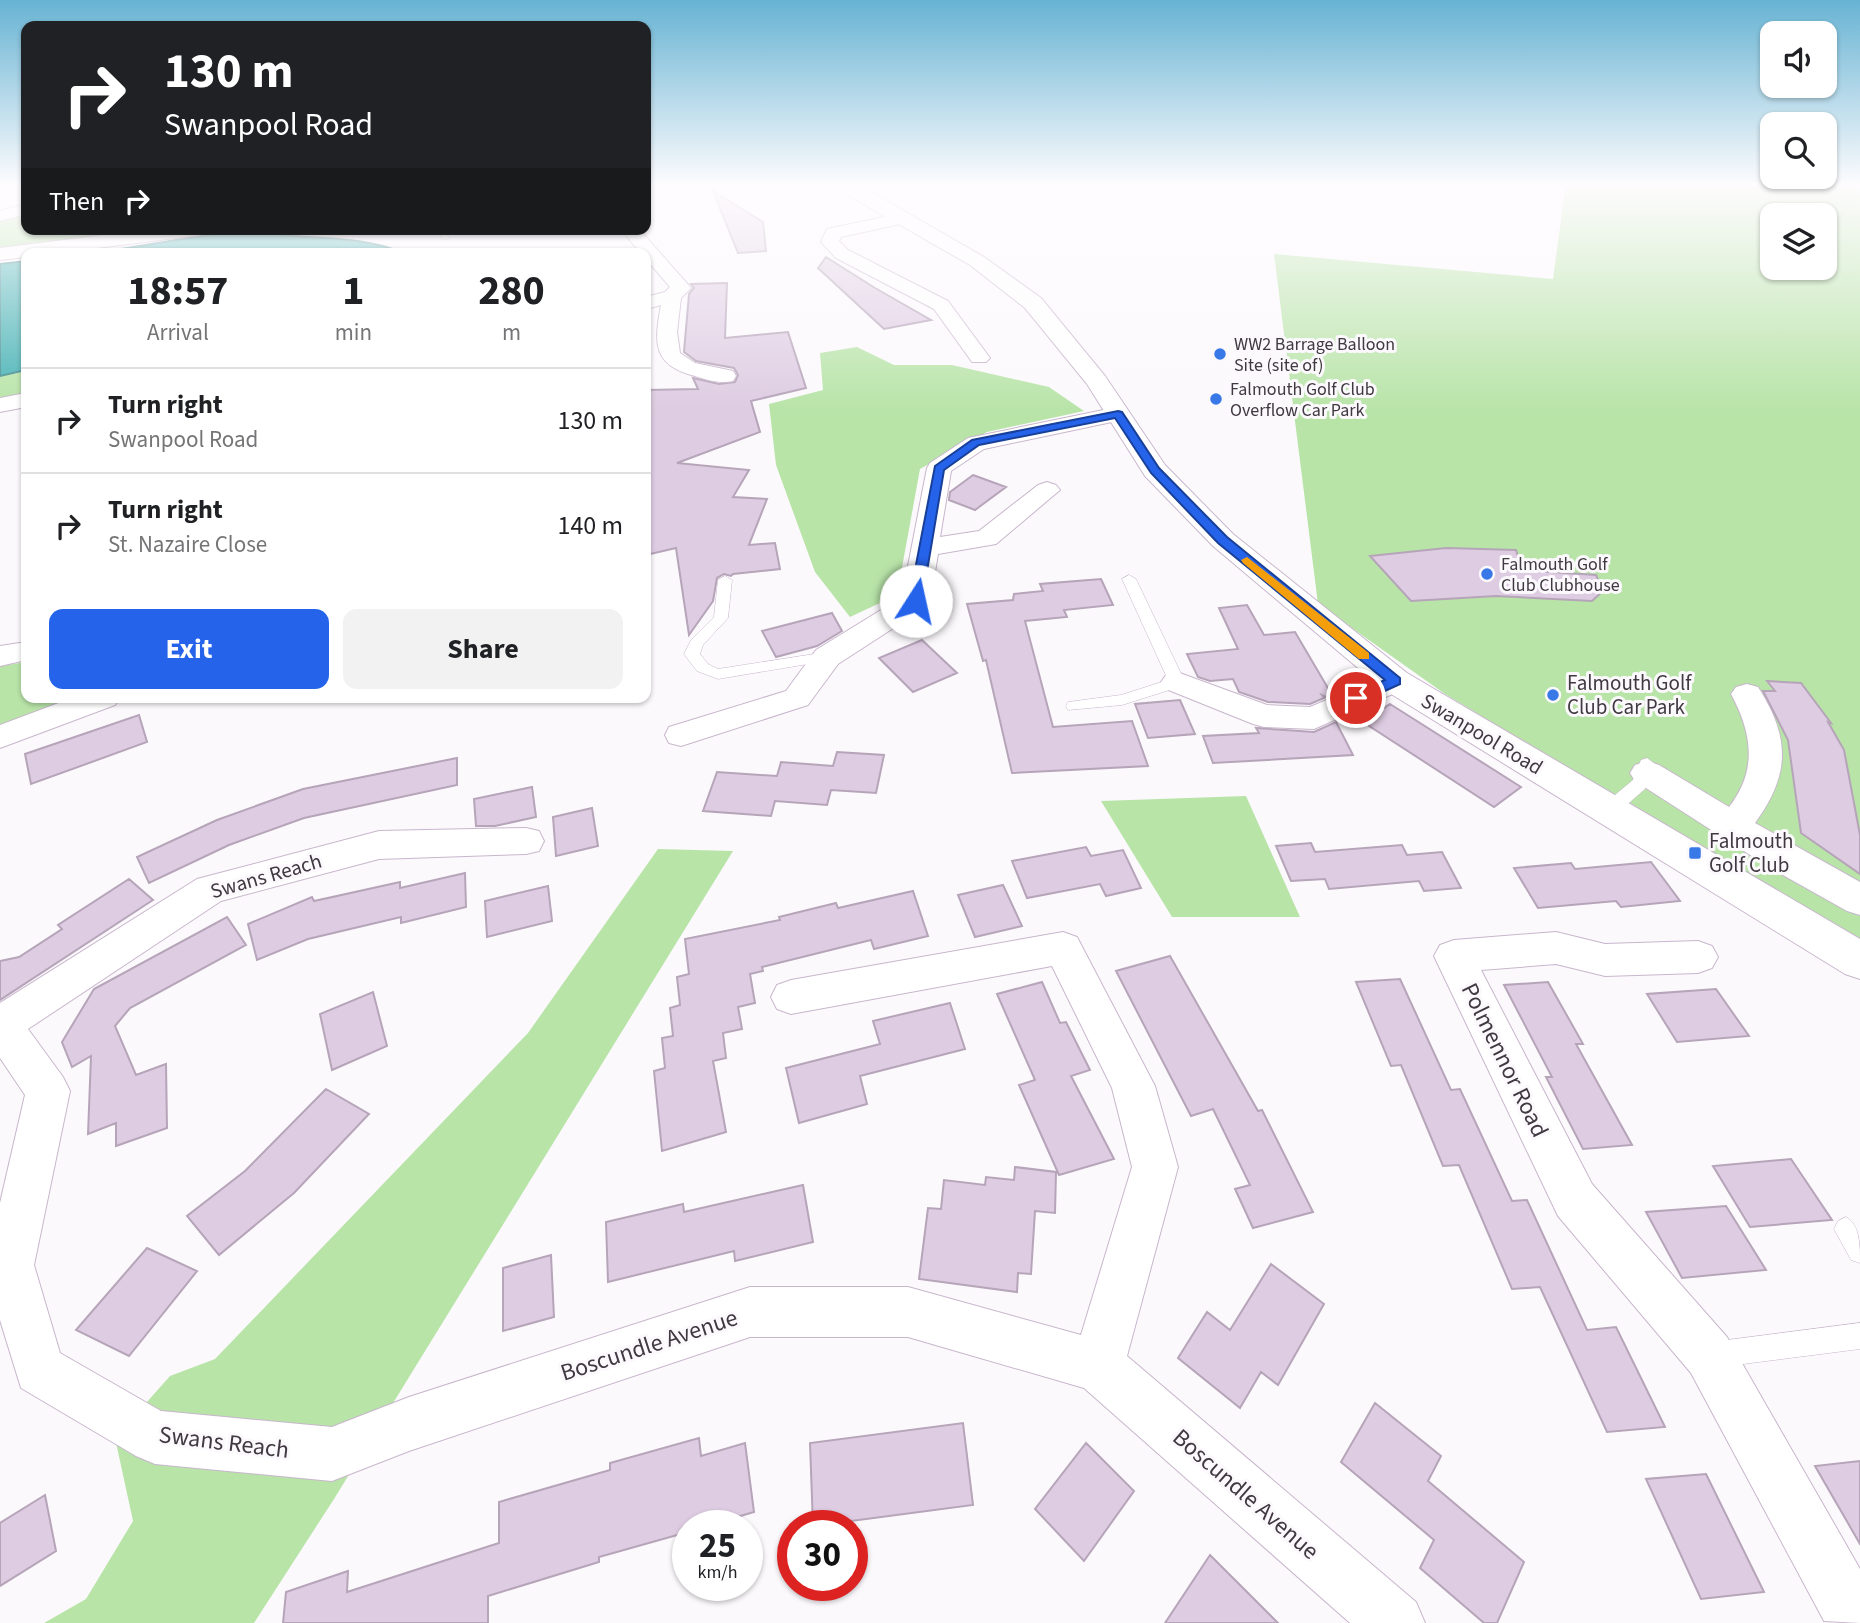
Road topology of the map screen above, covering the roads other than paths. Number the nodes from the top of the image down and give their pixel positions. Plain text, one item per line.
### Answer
1 (655, 259) edge
2 (851, 259) edge
3 (973, 259) edge
4 (672, 296) junction
5 (651, 302) edge
6 (979, 358) dead end
7 (725, 376) dead end
8 (21, 401) edge
9 (0, 405) edge
10 (1118, 414) junction
11 (1047, 490) dead end
12 (925, 548) junction
13 (1129, 579) dead end
14 (725, 580) dead end
15 (21, 652) edge
16 (0, 656) edge
17 (827, 657) junction
18 (1395, 681) junction
19 (1177, 682) junction
20 (1747, 694) dead end
21 (91, 703) edge
22 (1074, 705) dead end
23 (681, 735) dead end
24 (0, 737) edge
25 (1647, 768) joint
26 (1609, 810) junction
27 (1733, 827) junction
28 (526, 841) dead end
29 (1860, 900) edge
30 (1698, 957) dead end
31 (1860, 961) edge
32 (791, 997) dead end
33 (0, 1024) edge
34 (1846, 1229) dead end
35 (1860, 1251) edge
36 (1860, 1336) edge
37 (1709, 1355) junction
38 (1098, 1366) junction
39 (332, 1454) joint
40 (1860, 1618) edge
41 (1395, 1623) edge

1 - 4 street
2 - 6 street
3 - 10 street, Swanpool Road
4 - 5 street
4 - 7 street
8 - 9 street
10 - 12 street
10 - 18 street, Swanpool Road
11 - 12 street
12 - 17 street
13 - 19 lane
14 - 17 lane
15 - 16 street
17 - 23 street
18 - 19 street
18 - 26 street, Swanpool Road
19 - 22 lane
20 - 27 street
21 - 24 street
25 - 26 lane
25 - 27 street
26 - 31 street, Swanpool Road
27 - 29 street
28 - 33 street, Swans Reach
30 - 37 street, Polmennor Road
32 - 38 street
33 - 39 street, Swans Reach
34 - 35 lane
36 - 37 lane
37 - 40 street, Polmennor Road
38 - 39 street, Boscundle Avenue
38 - 41 street, Boscundle Avenue

